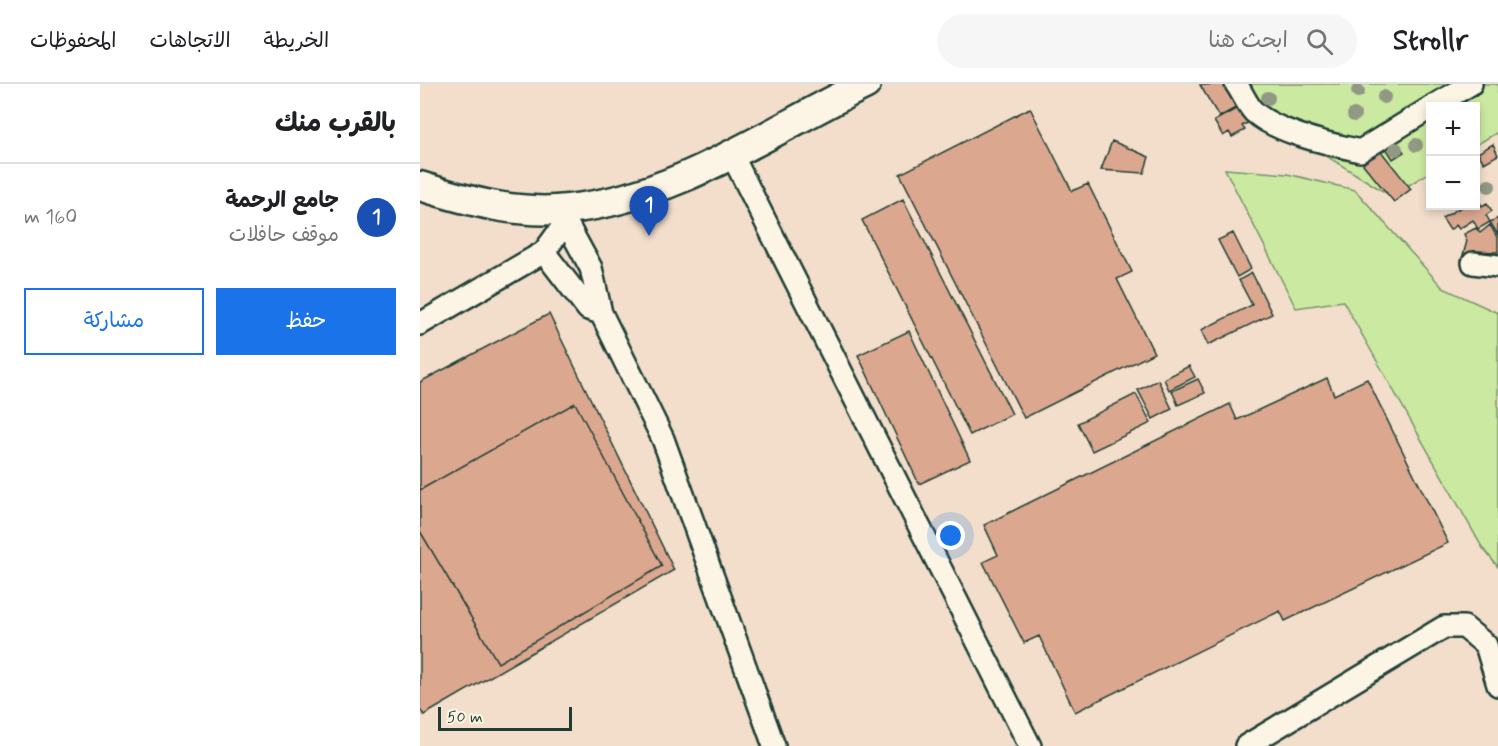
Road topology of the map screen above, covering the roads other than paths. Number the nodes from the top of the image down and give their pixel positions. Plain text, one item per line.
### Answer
1 (866, 84) edge
2 (1236, 84) edge
3 (1471, 84) edge
4 (1440, 102) edge
5 (1426, 111) edge
6 (732, 155) junction
7 (420, 186) edge
8 (567, 216) junction
9 (544, 252) junction
10 (1473, 263) dead end
11 (1498, 266) edge
12 (601, 313) junction
13 (420, 324) edge
14 (1498, 685) edge
15 (774, 746) edge
16 (1030, 746) edge
17 (1246, 746) edge

1 - 6 main road
2 - 5 street
3 - 4 street
6 - 8 main road
6 - 16 street
7 - 8 main road
8 - 9 street
8 - 12 street
9 - 12 street
9 - 13 street
10 - 11 street
12 - 15 street
14 - 17 street

